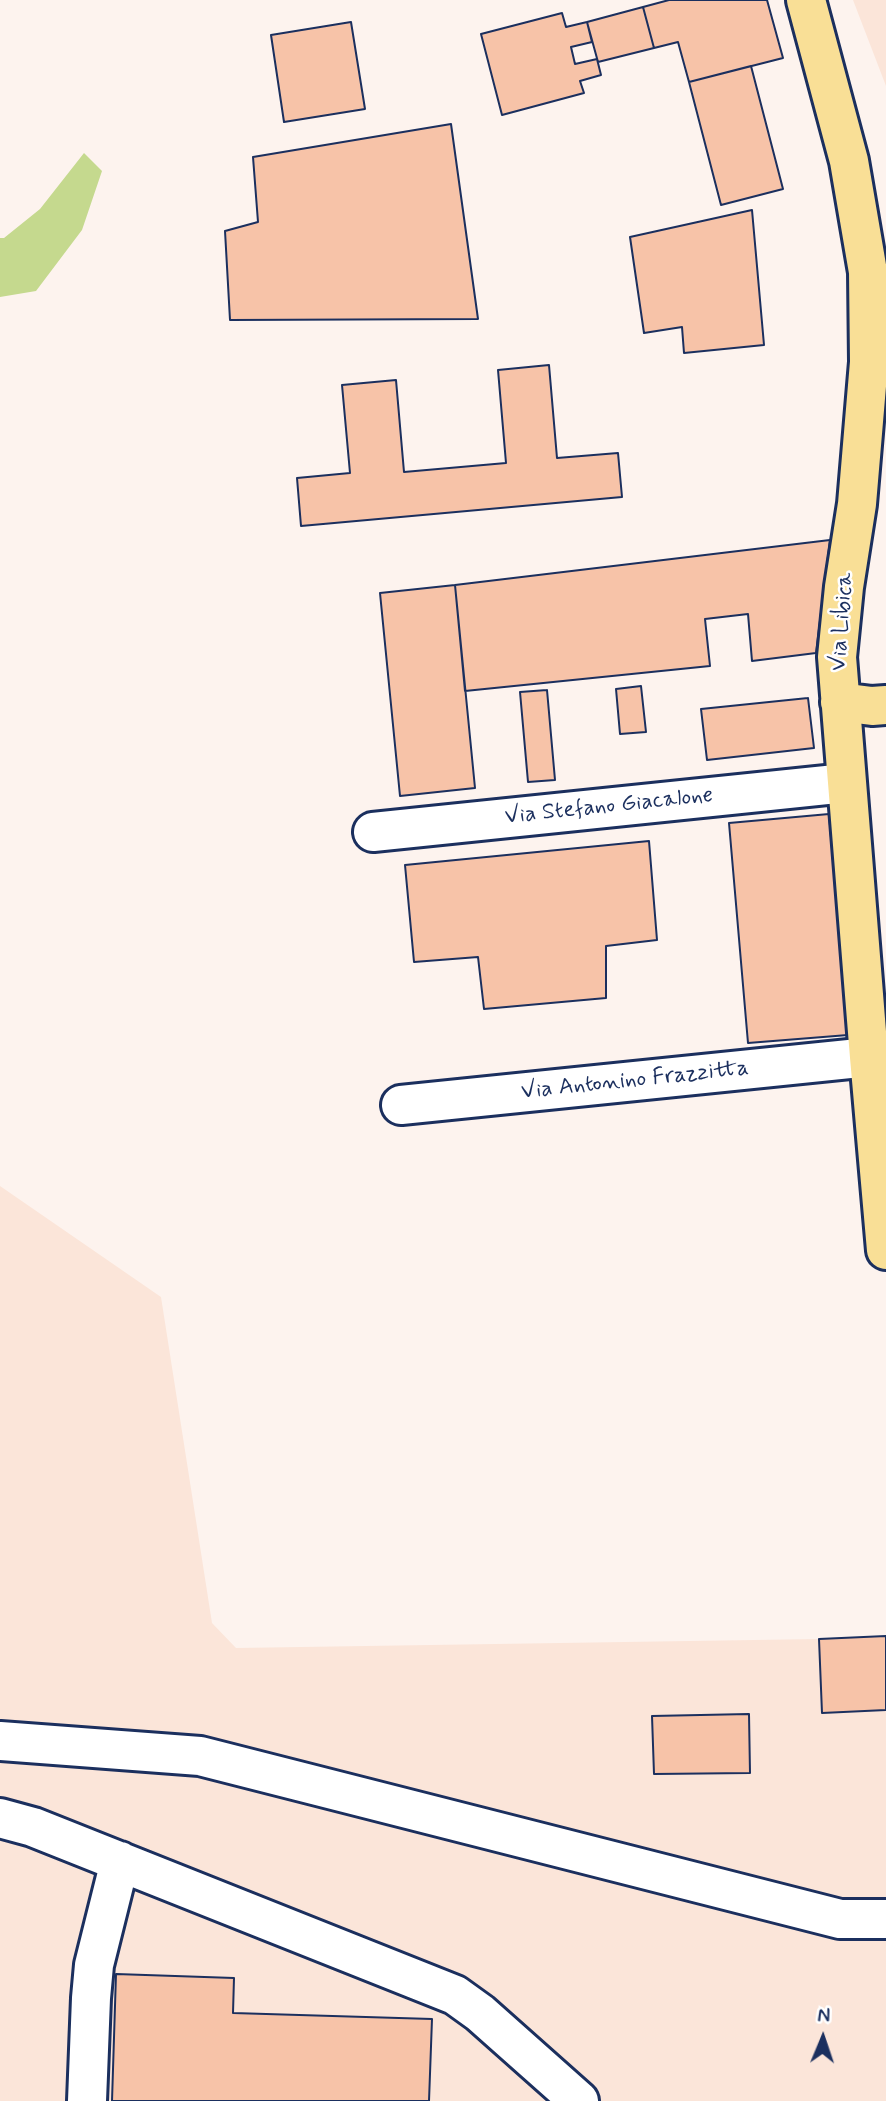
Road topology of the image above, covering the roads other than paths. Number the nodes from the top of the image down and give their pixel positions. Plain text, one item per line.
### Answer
1 (806, 0) edge
2 (840, 702) junction
3 (886, 705) edge
4 (846, 783) junction
5 (373, 832) dead end
6 (873, 1035) edge
7 (401, 1105) dead end
8 (886, 1251) edge
9 (0, 1741) edge
10 (0, 1818) edge
11 (120, 1861) junction
12 (886, 1919) edge
13 (87, 2101) edge
14 (579, 2101) edge

1 - 2 main road, Via Libica
2 - 3 main road
2 - 4 main road, Via Libica
4 - 5 street, Via Stefano Giacalone
4 - 6 main road, Via Libica
6 - 7 street, Via Antonino Frazzitta
6 - 8 main road, Via Libica
9 - 12 street
10 - 11 street
11 - 13 street
11 - 14 street

